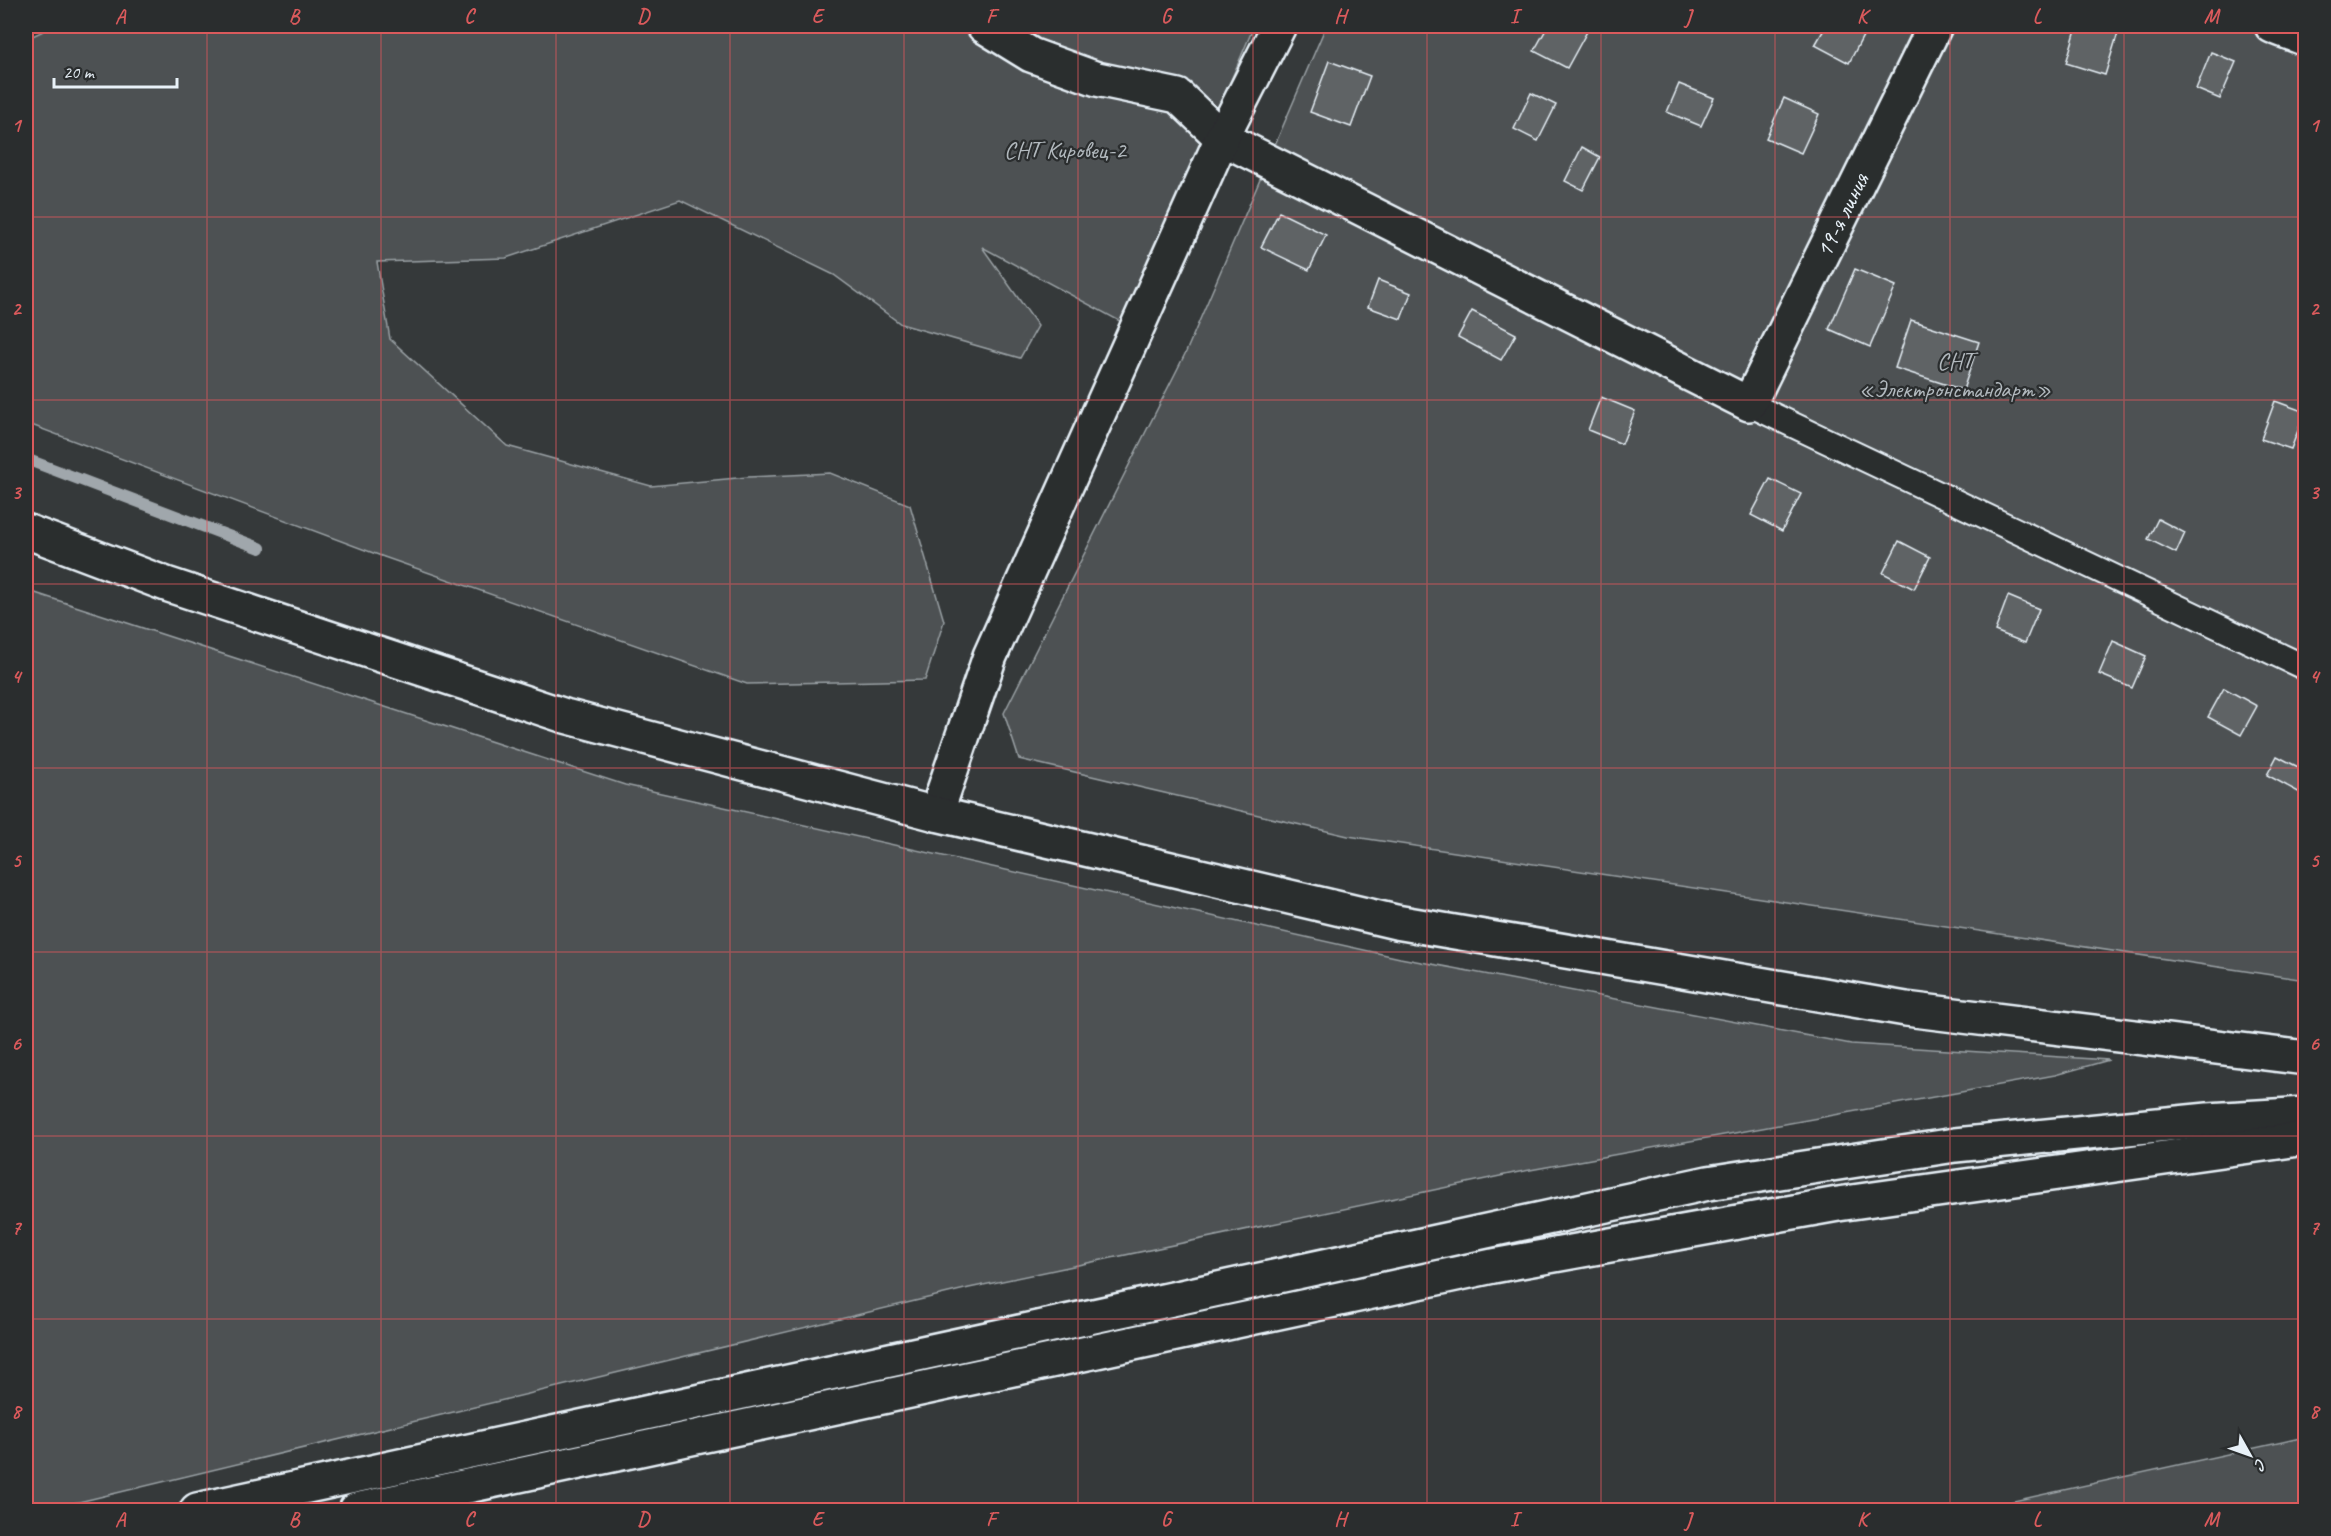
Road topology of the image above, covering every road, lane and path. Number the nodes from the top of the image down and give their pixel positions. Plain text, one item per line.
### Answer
1 (984, 26) edge
2 (1279, 26) edge
3 (1935, 26) edge
4 (2272, 26) edge
5 (2306, 39) edge
6 (1222, 138) junction
7 (1749, 404) junction
8 (26, 531) edge
9 (2306, 668) edge
10 (936, 814) junction
11 (2306, 1058) edge
12 (2306, 1114) edge
13 (2306, 1138) edge
14 (197, 1510) edge
15 (356, 1510) edge

1 - 6 main road
2 - 6 main road
3 - 7 main road, 19-я линия
4 - 5 main road
6 - 7 main road
6 - 10 main road
7 - 9 lane
8 - 10 main road
10 - 11 main road
12 - 14 main road
13 - 15 main road

